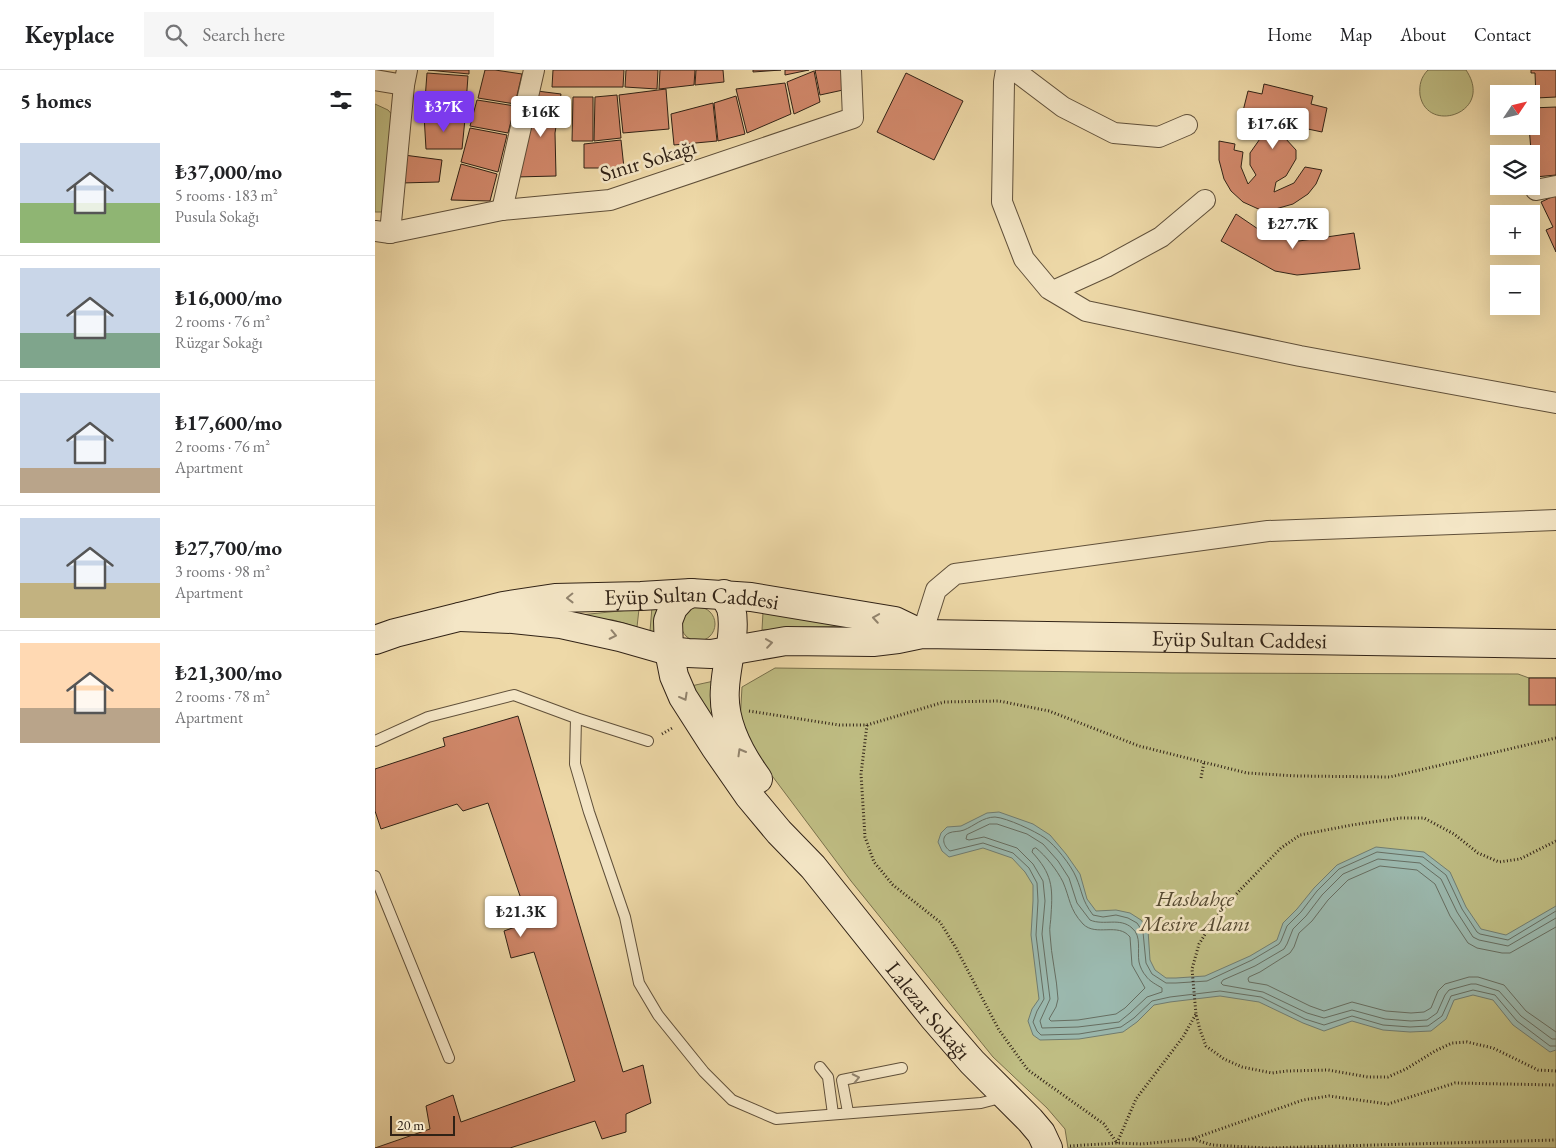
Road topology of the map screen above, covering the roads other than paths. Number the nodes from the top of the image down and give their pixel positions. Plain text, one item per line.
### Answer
1 (535, 70) edge
2 (851, 70) edge
3 (1006, 70) edge
4 (1014, 70) edge
5 (406, 77) edge
6 (375, 80) edge
7 (1187, 125) dead end
8 (1556, 186) edge
9 (1540, 189) edge
10 (1205, 200) dead end
11 (502, 210) junction
12 (382, 232) edge
13 (1053, 291) junction
14 (1556, 403) edge
15 (1556, 520) edge
16 (691, 593) junction
17 (724, 594) junction
18 (460, 617) junction
19 (922, 634) junction
20 (375, 640) edge
21 (1556, 644) edge
22 (669, 651) junction
23 (730, 651) junction
24 (575, 718) junction
25 (375, 741) edge
26 (648, 741) dead end
27 (813, 867) junction
28 (375, 876) edge
29 (449, 1058) dead end
30 (820, 1067) dead end
31 (902, 1068) dead end
32 (1005, 1096) junction
33 (848, 1112) junction
34 (833, 1114) junction
35 (1048, 1148) edge

1 - 11 street
2 - 11 street, Sınır Sokağı
3 - 13 street
4 - 7 street
5 - 6 street
5 - 12 street
8 - 9 street
10 - 13 street
11 - 12 street, Sınır Sokağı
13 - 14 street
15 - 19 street
16 - 17 main road, Eyüp Sultan Caddesi
16 -> 18 main road, Eyüp Sultan Caddesi
16 - 22 main road
19 -> 17 main road, Eyüp Sultan Caddesi
17 - 23 main road
18 - 20 main road, Eyüp Sultan Caddesi
18 -> 22 main road, Eyüp Sultan Caddesi
19 - 21 main road, Eyüp Sultan Caddesi
23 -> 19 main road, Eyüp Sultan Caddesi
22 - 23 main road, Eyüp Sultan Caddesi
22 -> 27 main road, Lalezar Sokağı
27 -> 23 main road, Lalezar Sokağı
24 - 25 lane
24 - 26 lane
24 - 34 lane
27 - 32 main road, Lalezar Sokağı
28 - 29 lane
30 - 34 lane
33 -> 31 lane
32 - 33 lane
32 - 35 main road, Lalezar Sokağı
33 - 34 lane

